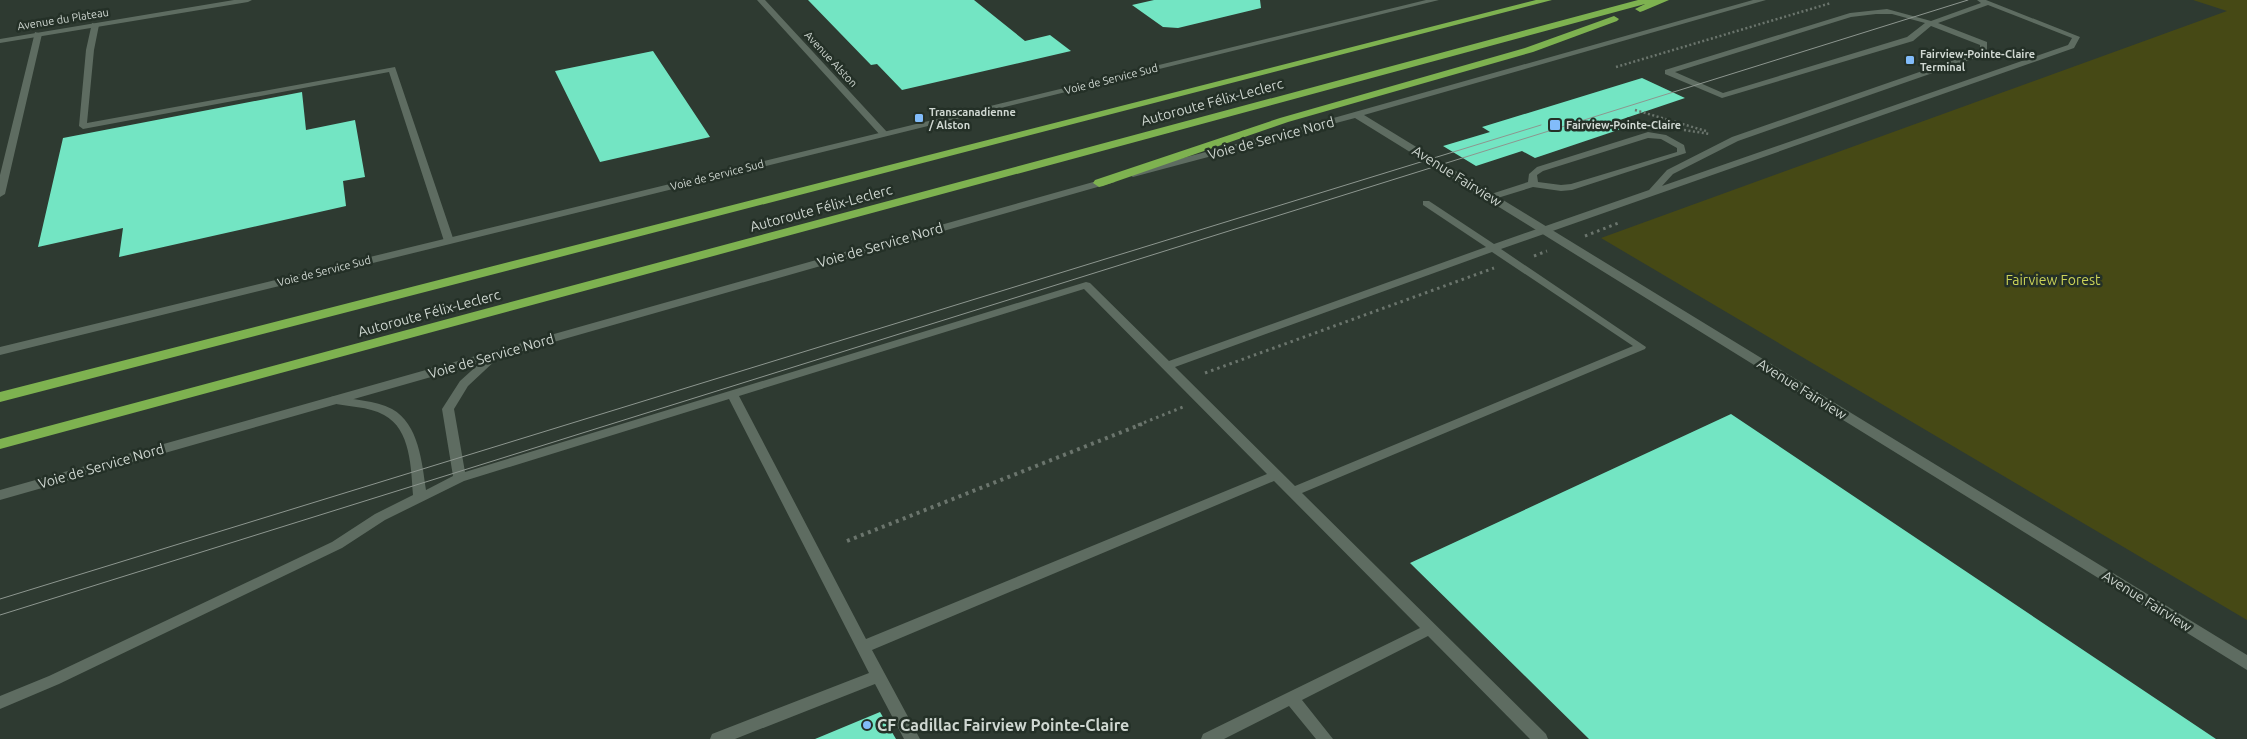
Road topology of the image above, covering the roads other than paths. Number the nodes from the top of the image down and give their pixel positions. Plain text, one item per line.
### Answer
1 (248, 0) edge
2 (761, 0) edge
3 (1435, 0) edge
4 (1547, 0) edge
5 (1649, 0) edge
6 (1664, 0) edge
7 (1762, 0) edge
8 (1980, 0) edge
9 (1988, 3) junction
10 (1929, 24) junction
11 (95, 25) junction
12 (38, 34) junction
13 (0, 41) edge
14 (1356, 115) junction
15 (884, 134) junction
16 (1099, 183) junction
17 (1533, 184) junction
18 (1650, 192) junction
19 (0, 194) edge
20 (1491, 197) junction
21 (1426, 203) dead end
22 (1545, 230) junction
23 (448, 241) junction
24 (1493, 248) junction
25 (0, 351) edge
26 (495, 355) junction
27 (1167, 366) junction
28 (732, 393) junction
29 (0, 397) edge
30 (334, 400) junction
31 (0, 444) edge
32 (1276, 475) junction
33 (460, 478) junction
34 (1293, 492) junction
35 (0, 495) edge
36 (420, 497) junction
37 (1430, 629) junction
38 (863, 647) junction
39 (2247, 663) edge
40 (878, 676) junction
41 (1291, 698) junction
42 (0, 703) edge
43 (718, 739) edge
44 (912, 739) edge
45 (1209, 739) edge
46 (1325, 739) edge
47 (1540, 739) edge

1 - 11 main road, Avenue du Plateau
2 - 15 main road, Avenue Alston
3 - 15 main road, Voie de Service Sud
4 - 29 highway, Autoroute Félix-Leclerc
5 - 31 highway, Autoroute Félix-Leclerc
6 - 16 highway
7 - 14 main road, Voie de Service Nord
8 - 9 lane
9 - 10 lane
9 - 18 lane
10 - 10 lane
10 - 18 lane
11 - 12 main road, Avenue du Plateau
11 - 23 lane
12 - 13 main road, Avenue du Plateau
12 - 19 lane
14 - 16 main road, Voie de Service Nord
14 - 20 main road, Avenue Fairview
15 - 23 main road, Voie de Service Sud
16 - 26 main road, Voie de Service Nord
17 - 17 lane
17 - 20 lane
18 - 22 lane
20 - 22 main road, Avenue Fairview
21 - 24 lane
22 - 24 lane
22 - 39 main road, Avenue Fairview
23 - 25 main road, Voie de Service Sud
24 - 27 lane
24 - 34 lane
26 - 30 main road, Voie de Service Nord
26 - 33 lane
27 - 28 lane
27 - 32 lane
28 - 33 lane
28 - 38 lane
30 - 35 main road, Voie de Service Nord
30 - 36 lane
32 - 34 lane
32 - 38 lane
33 - 36 lane
34 - 37 lane
36 - 42 lane
37 - 41 lane
37 - 47 lane
38 - 40 lane
40 - 43 lane
40 - 44 lane
41 - 45 lane
41 - 46 lane

